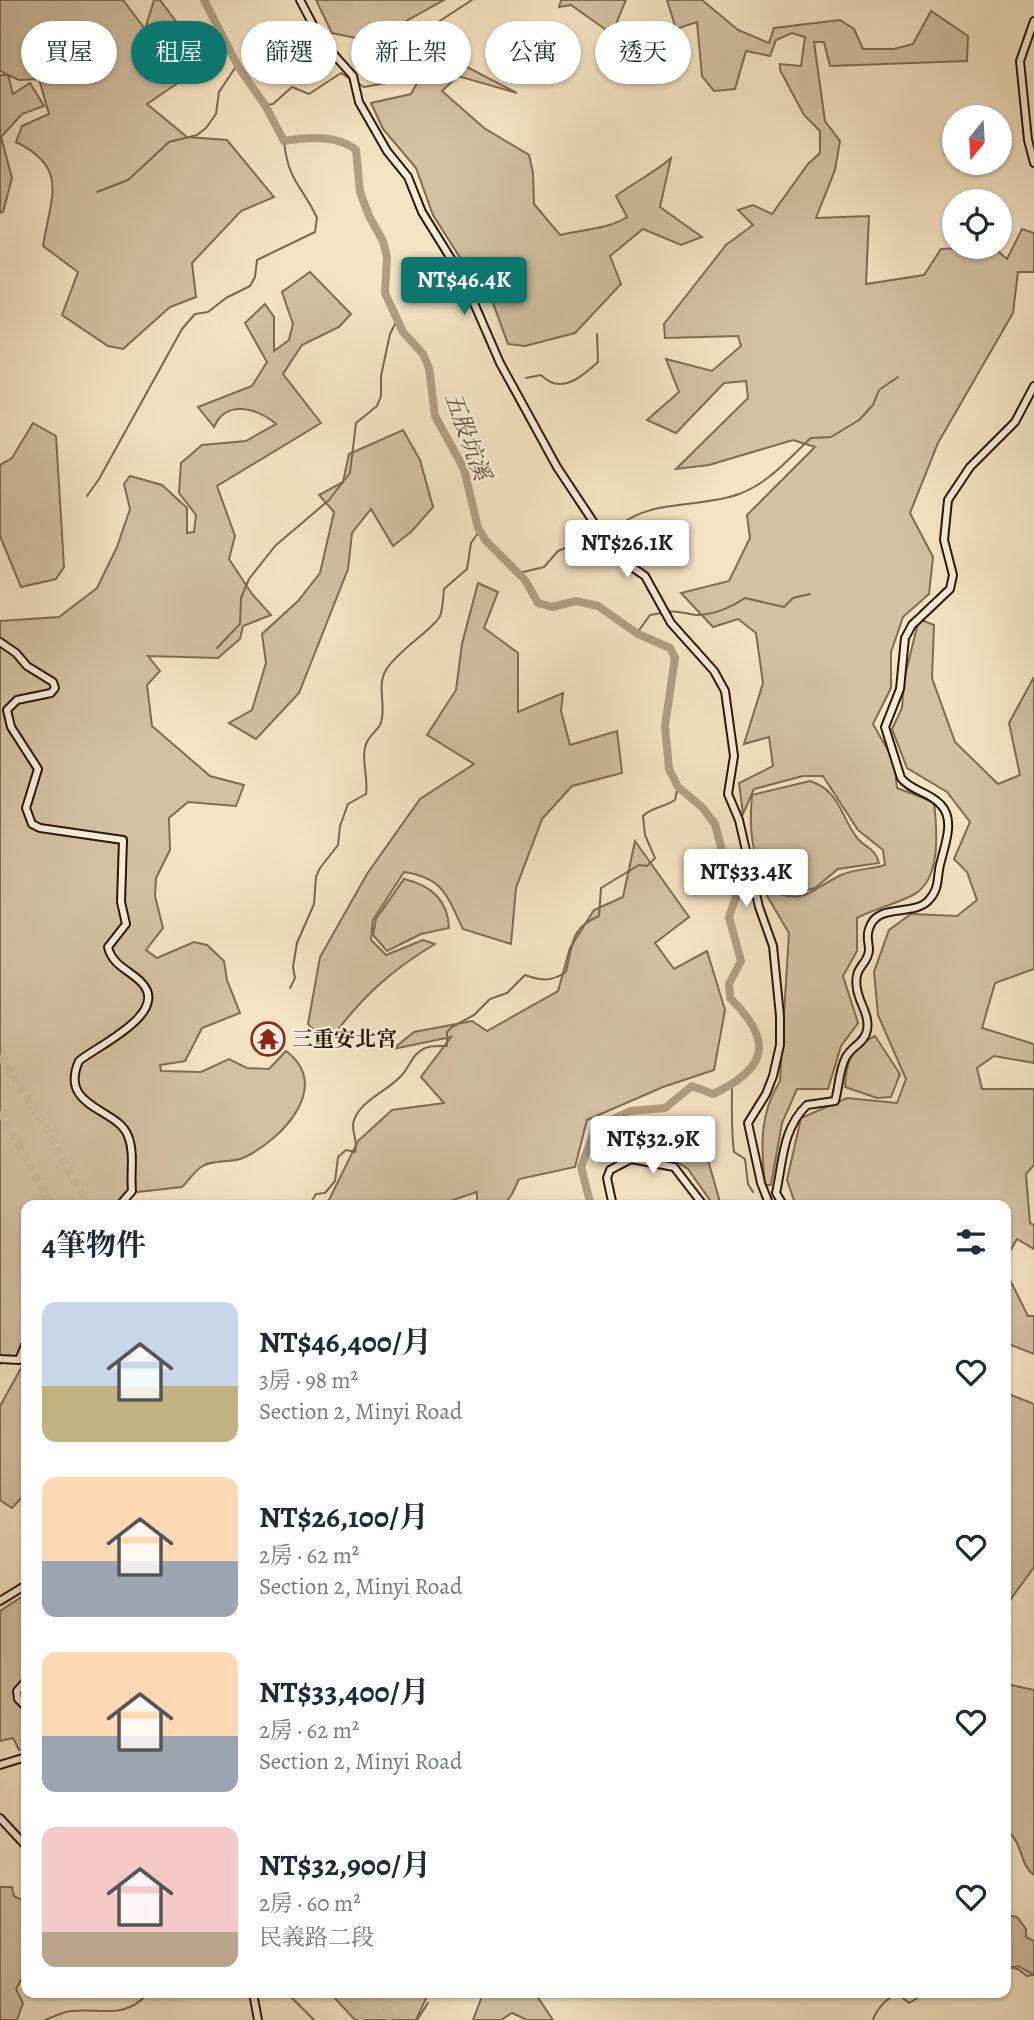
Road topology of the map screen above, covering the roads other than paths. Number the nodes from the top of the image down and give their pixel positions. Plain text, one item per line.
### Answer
1 (300, 0) edge
2 (1034, 21) edge
3 (1034, 163) edge
4 (1034, 386) edge
5 (0, 642) edge
6 (124, 1200) edge
7 (612, 1200) edge
8 (699, 1200) edge
9 (768, 1200) edge
10 (780, 1200) edge
11 (21, 1355) edge
12 (0, 1359) edge
13 (21, 1588) edge
14 (0, 1601) edge
15 (21, 1687) edge
16 (21, 1702) edge
17 (21, 1759) edge
18 (0, 1765) edge
19 (0, 1818) edge
20 (21, 1841) edge
21 (254, 1998) edge
22 (258, 2020) edge

1 - 9 main road
2 - 3 main road
4 - 10 main road
5 - 6 main road
7 - 8 main road
11 - 12 main road
13 - 14 main road
15 - 16 main road
17 - 18 main road
19 - 20 main road
21 - 22 main road

